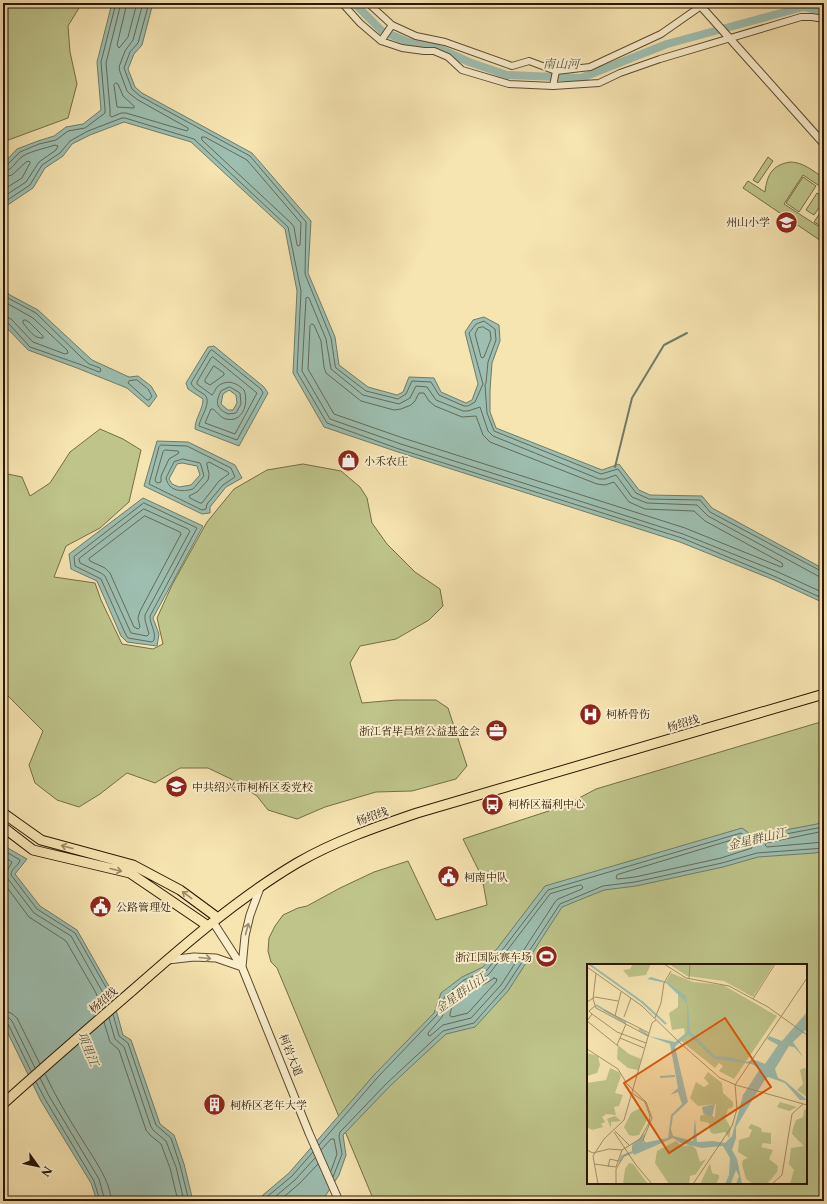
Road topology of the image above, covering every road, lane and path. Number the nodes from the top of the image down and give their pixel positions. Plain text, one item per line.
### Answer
1 (342, 3) edge
2 (368, 3) edge
3 (700, 5) edge
4 (824, 19) edge
5 (392, 24) junction
6 (731, 38) junction
7 (381, 41) junction
8 (556, 71) junction
9 (553, 86) junction
10 (824, 144) edge
11 (824, 694) edge
12 (3, 813) edge
13 (3, 827) edge
14 (260, 888) junction
15 (213, 922) junction
16 (168, 960) junction
17 (242, 967) junction
18 (3, 1104) edge
19 (338, 1199) edge

1 - 7 street
2 - 5 street
3 - 6 street
3 - 8 street
4 - 6 street
5 - 7 street
5 - 8 street
6 - 9 street
6 - 10 street
7 - 9 street
8 - 9 street
11 - 14 main road, 杨绍线
15 -> 12 main road, 柯岩大道
13 -> 15 main road, 柯岩大道
14 - 15 main road, 杨绍线
17 -> 14 street
15 - 16 main road, 杨绍线
15 - 17 street, 柯岩大道
16 -> 17 street
16 - 18 main road, 杨绍线
17 - 19 street, 柯岩大道

